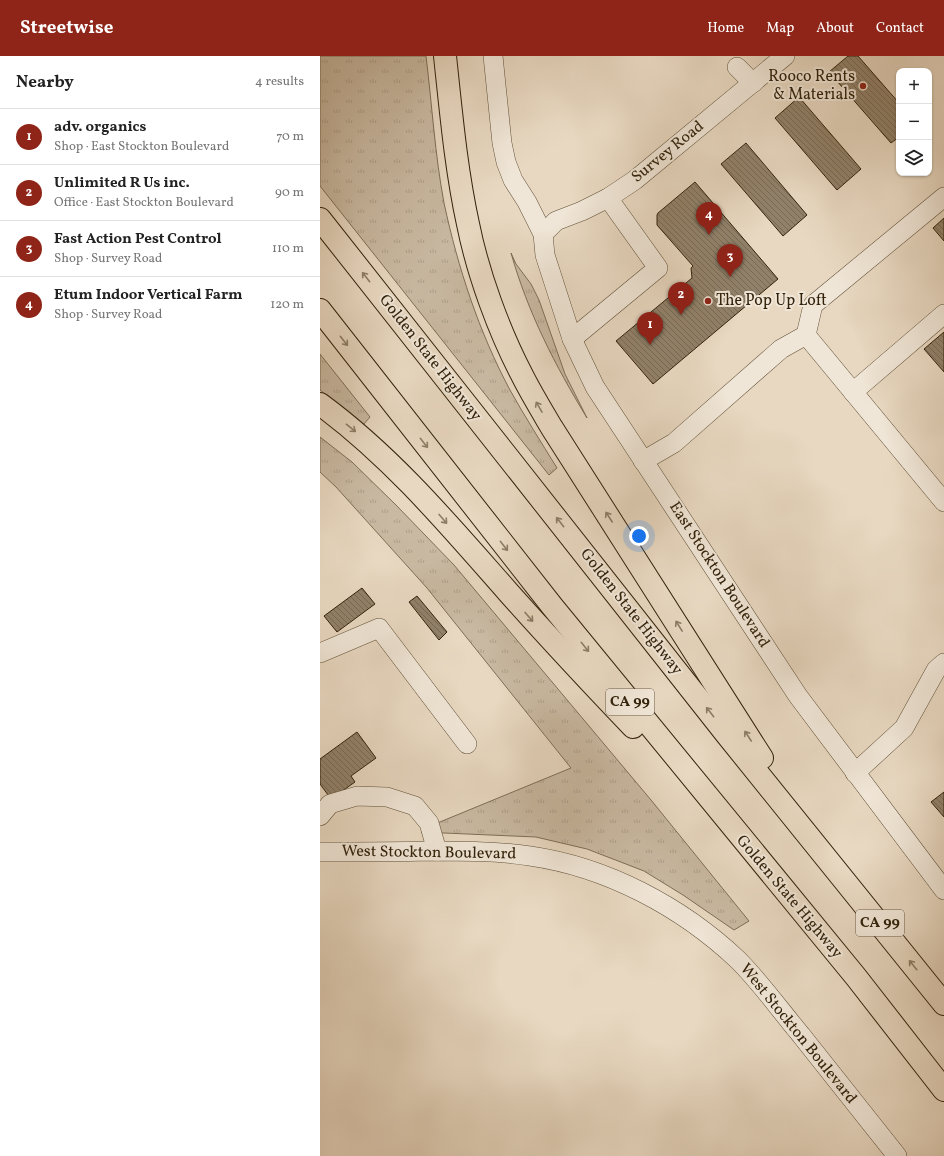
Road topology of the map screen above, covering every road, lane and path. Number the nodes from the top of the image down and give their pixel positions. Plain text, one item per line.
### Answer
1 (445, 56) edge
2 (493, 56) edge
3 (785, 56) edge
4 (737, 67) dead end
5 (753, 83) junction
6 (944, 197) edge
7 (608, 198) junction
8 (320, 219) edge
9 (543, 234) junction
10 (320, 310) edge
11 (944, 314) edge
12 (806, 335) junction
13 (572, 339) junction
14 (853, 392) junction
15 (320, 404) edge
16 (643, 461) junction
17 (944, 502) edge
18 (320, 653) edge
19 (944, 663) edge
20 (467, 744) dead end
21 (855, 773) junction
22 (320, 816) edge
23 (437, 851) junction
24 (822, 851) junction
25 (320, 852) edge
26 (764, 867) junction
27 (944, 890) edge
28 (944, 1004) edge
29 (944, 1090) edge
30 (897, 1156) edge

24 -> 1 highway
2 - 9 street, East Stockton Boulevard
3 - 5 street, Survey Road
4 - 5 street
5 - 7 street, Survey Road
6 - 12 street
7 - 9 street, Survey Road
7 - 13 street
24 -> 8 highway, Golden State Highway / CA 99
9 - 13 street, East Stockton Boulevard
10 -> 26 highway, Golden State Highway / CA 99
11 - 14 street
12 - 14 street
12 - 16 street
13 - 16 street, East Stockton Boulevard
14 - 17 street
15 -> 26 highway
16 - 21 street, East Stockton Boulevard
18 - 20 street
19 - 21 street
21 - 27 street, East Stockton Boulevard
22 - 23 street
23 - 25 street, West Stockton Boulevard
23 - 30 street, West Stockton Boulevard
28 -> 24 highway, Golden State Highway / CA 99
26 - 29 highway, Golden State Highway / CA 99

